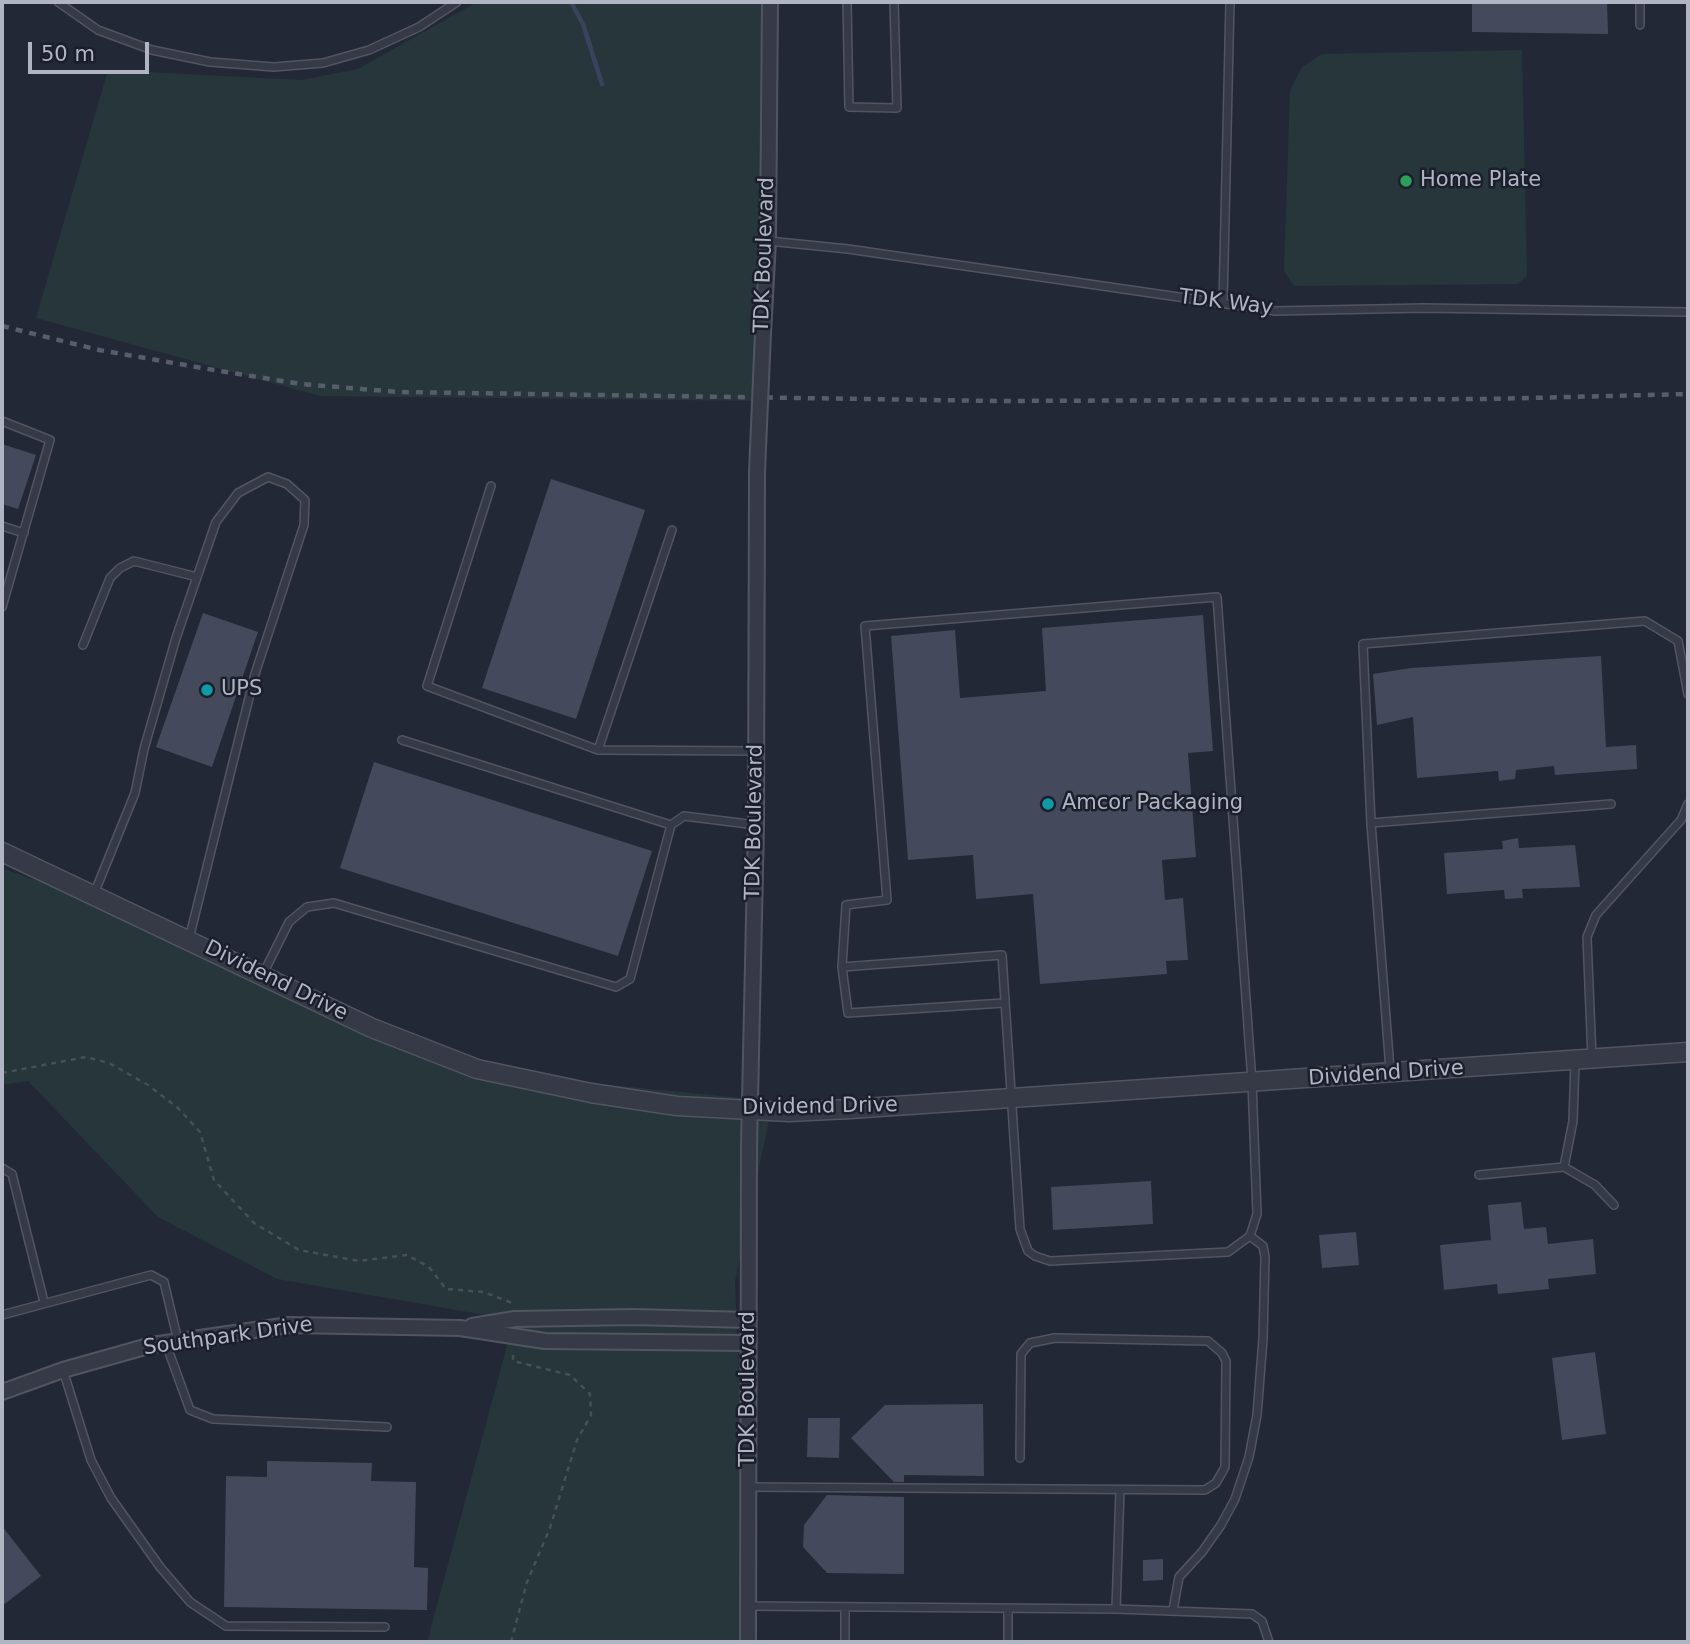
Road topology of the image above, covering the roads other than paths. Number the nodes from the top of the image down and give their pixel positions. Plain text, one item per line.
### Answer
1 (58, 2) edge
2 (457, 2) edge
3 (770, 2) edge
4 (847, 2) edge
5 (894, 2) edge
6 (1230, 2) edge
7 (1640, 2) edge
8 (1640, 25) dead end
9 (768, 241) junction
10 (1223, 304) junction
11 (1688, 312) edge
12 (2, 421) edge
13 (491, 486) dead end
14 (2, 526) edge
15 (672, 530) dead end
16 (24, 533) junction
17 (197, 577) junction
18 (2, 607) edge
19 (83, 645) dead end
20 (1688, 694) edge
21 (402, 740) dead end
22 (598, 750) junction
23 (757, 751) junction
24 (1611, 804) dead end
25 (1688, 804) edge
26 (1371, 823) junction
27 (671, 825) junction
28 (756, 825) junction
29 (2, 852) edge
30 (94, 894) junction
31 (189, 939) junction
32 (842, 967) junction
33 (262, 975) junction
34 (1004, 1003) junction
35 (1688, 1052) edge
36 (1584, 1061) junction
37 (1390, 1074) junction
38 (1252, 1082) junction
39 (1013, 1098) junction
40 (749, 1109) junction
41 (1564, 1167) junction
42 (2, 1168) edge
43 (1479, 1175) dead end
44 (1614, 1205) dead end
45 (1251, 1236) junction
46 (44, 1302) junction
47 (2, 1315) edge
48 (749, 1320) junction
49 (460, 1328) junction
50 (172, 1342) junction
51 (749, 1343) junction
52 (63, 1370) junction
53 (2, 1392) edge
54 (387, 1427) dead end
55 (1020, 1458) dead end
56 (748, 1487) junction
57 (1119, 1490) junction
58 (748, 1606) junction
59 (845, 1608) junction
60 (1116, 1609) junction
61 (1009, 1610) junction
62 (1173, 1610) junction
63 (384, 1628) dead end
64 (748, 1642) edge
65 (845, 1642) edge
66 (1008, 1642) edge
67 (1269, 1642) edge

1 - 2 lane
3 - 9 street, TDK Boulevard
4 - 5 lane
6 - 10 lane
7 - 8 lane
9 - 10 lane, TDK Way
9 - 23 street, TDK Boulevard, bridge
10 - 11 lane, TDK Way
12 - 16 lane
13 - 22 lane
14 - 16 lane
15 - 22 lane
16 - 18 lane
17 - 19 lane
17 - 30 lane
17 - 31 lane
20 - 26 lane
21 - 27 lane
22 - 23 lane
23 - 28 street, TDK Boulevard
24 - 26 lane
25 - 36 lane
26 - 37 lane
27 - 28 lane
27 - 33 lane
28 - 40 street, TDK Boulevard
29 - 30 street, Dividend Drive
30 - 31 street, Dividend Drive
31 - 33 street, Dividend Drive
32 - 34 lane
32 - 34 lane
32 - 38 lane
33 - 40 street, Dividend Drive
34 - 39 lane
35 - 36 street, Dividend Drive
36 - 37 street, Dividend Drive
36 - 41 lane
37 - 38 street, Dividend Drive
38 - 39 street, Dividend Drive
38 - 45 lane
39 - 40 street, Dividend Drive
39 - 45 lane
40 - 48 street, TDK Boulevard
41 - 43 lane
41 - 44 lane
42 - 46 lane
45 - 62 lane
46 - 47 lane
46 - 50 lane
48 - 49 street, Southpark Drive
48 - 51 street, TDK Boulevard
49 - 50 street, Southpark Drive
49 - 51 street, Southpark Drive
50 - 52 street, Southpark Drive
50 - 54 lane
51 - 56 street, TDK Boulevard
52 - 53 street, Southpark Drive
52 - 63 lane
55 - 57 lane
56 - 57 lane
56 - 58 street, TDK Boulevard
57 - 60 lane
58 - 59 lane
58 - 64 street, TDK Boulevard
59 - 61 lane
59 - 65 lane
60 - 61 lane
60 - 62 lane
61 - 66 lane
62 - 67 lane

